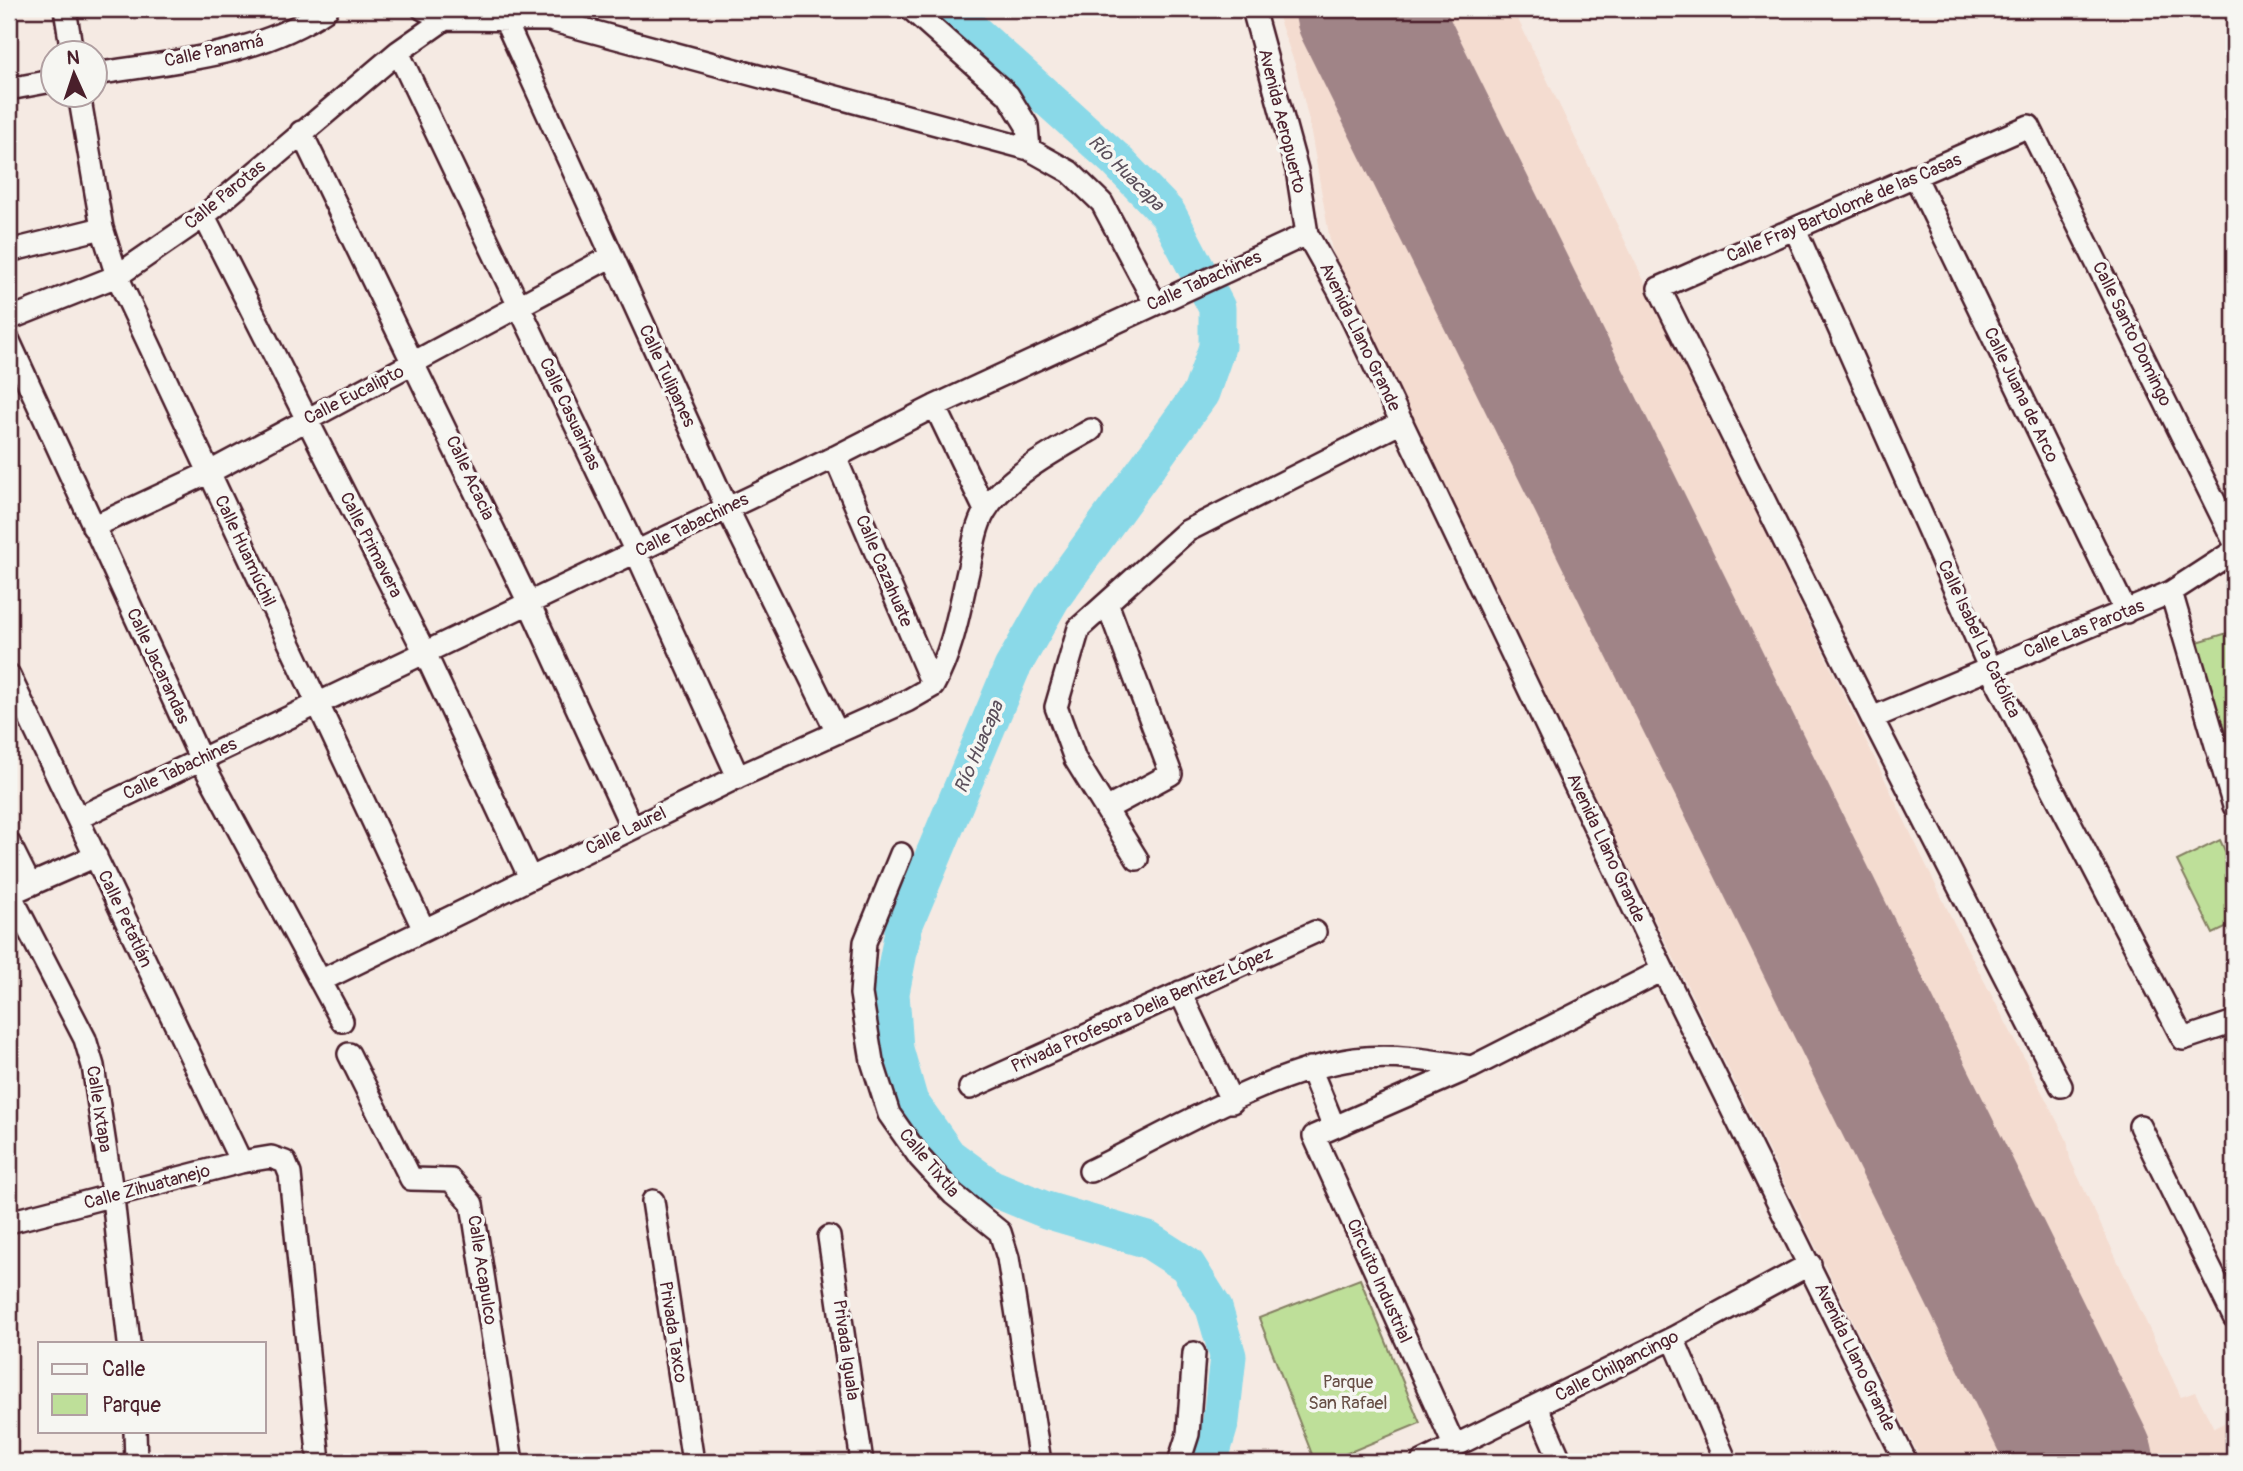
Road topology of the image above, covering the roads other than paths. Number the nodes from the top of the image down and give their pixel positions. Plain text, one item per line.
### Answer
1 (65, 9) edge
2 (327, 9) edge
3 (422, 9) edge
4 (911, 9) edge
5 (1253, 9) edge
6 (504, 18) junction
7 (445, 19) junction
8 (70, 38) edge
9 (398, 52) junction
10 (108, 72) edge
11 (38, 84) edge
12 (9, 89) edge
13 (81, 108) edge
14 (2029, 126) joint
15 (301, 132) junction
16 (1029, 149) junction
17 (1916, 178) junction
18 (204, 216) junction
19 (102, 228) junction
20 (1795, 229) junction
21 (1307, 233) junction
22 (9, 251) edge
23 (612, 256) junction
24 (117, 276) junction
25 (1162, 301) junction
26 (519, 307) junction
27 (9, 320) edge
28 (9, 341) edge
29 (415, 364) junction
30 (934, 406) junction
31 (308, 419) junction
32 (1402, 422) junction
33 (1091, 430) dead end
34 (835, 457) junction
35 (208, 473) junction
36 (727, 508) junction
37 (985, 510) junction
38 (93, 527) junction
39 (2234, 541) edge
40 (2234, 551) edge
41 (636, 552) junction
42 (2224, 563) edge
43 (2171, 592) junction
44 (529, 603) junction
45 (1107, 603) junction
46 (2126, 612) junction
47 (425, 653) junction
48 (1989, 667) junction
49 (9, 675) edge
50 (933, 686) junction
51 (317, 704) junction
52 (1872, 718) junction
53 (837, 732) junction
54 (201, 760) junction
55 (738, 776) junction
56 (2234, 806) edge
57 (1106, 809) junction
58 (78, 818) junction
59 (632, 828) junction
60 (9, 843) edge
61 (901, 854) dead end
62 (96, 856) junction
63 (1137, 859) dead end
64 (530, 878) junction
65 (30, 885) junction
66 (9, 894) edge
67 (424, 930) junction
68 (1315, 932) dead end
69 (1663, 970) junction
70 (320, 981) junction
71 (1180, 992) junction
72 (342, 1021) dead end
73 (2234, 1022) edge
74 (349, 1054) dead end
75 (1472, 1067) junction
76 (1310, 1068) junction
77 (2061, 1086) dead end
78 (970, 1088) dead end
79 (1232, 1102) junction
80 (2140, 1126) dead end
81 (1334, 1127) junction
82 (242, 1162) junction
83 (1090, 1171) dead end
84 (113, 1198) junction
85 (653, 1201) dead end
86 (9, 1222) edge
87 (829, 1237) dead end
88 (1810, 1265) junction
89 (2234, 1317) edge
90 (1672, 1338) junction
91 (129, 1342) edge
92 (1194, 1353) dead end
93 (1537, 1407) junction
94 (135, 1432) edge
95 (1439, 1456) edge
96 (136, 1462) edge
97 (319, 1462) edge
98 (512, 1462) edge
99 (693, 1462) edge
100 (862, 1462) edge
101 (1040, 1462) edge
102 (1180, 1462) edge
103 (1561, 1462) edge
104 (1726, 1462) edge
105 (1906, 1462) edge

1 - 8 street
2 - 10 street, Calle Panamá
3 - 7 street
4 - 16 street
5 - 21 street, Avenida Aeropuerto
6 - 7 street
6 - 16 street
6 - 23 street, Calle Tulipanes
7 - 9 street, Calle Parotas
9 - 15 street, Calle Parotas
9 - 26 street, Calle Casuarinas
11 - 12 street
13 - 19 street
14 - 17 street, Calle Fray Bartolomé de las Casas
14 - 39 street, Calle Santo Domingo
15 - 18 street, Calle Parotas
15 - 29 street, Calle Acacia
16 - 25 street
17 - 20 street, Calle Fray Bartolomé de las Casas
17 - 46 street, Calle Juana de Arco
18 - 24 street, Calle Parotas
18 - 31 street, Calle Primavera
19 - 22 street
19 - 24 street
20 - 48 street, Calle Isabel La Católica
20 - 52 street, Calle Fray Bartolomé de las Casas
21 - 25 street, Calle Tabachines
21 - 32 street, Avenida Llano Grande
23 - 26 street, Calle Eucalipto
23 - 36 street, Calle Tulipanes
24 - 27 street
24 - 35 street, Calle Huamúchil
25 - 30 street, Calle Tabachines
26 - 29 street, Calle Eucalipto
26 - 41 street, Calle Casuarinas
28 - 38 street, Calle Jacarandas
29 - 31 street, Calle Eucalipto
29 - 44 street, Calle Acacia
30 - 34 street, Calle Tabachines
30 - 37 street
31 - 35 street, Calle Eucalipto
31 - 47 street, Calle Primavera
32 - 45 street
32 - 69 street, Avenida Llano Grande
33 - 37 street
34 - 36 street, Calle Tabachines
34 - 50 street, Calle Cazahuate
35 - 38 street, Calle Eucalipto
35 - 51 street, Calle Huamúchil
36 - 41 street, Calle Tabachines
36 - 53 street, Calle Tulipanes
37 - 50 street
38 - 54 street, Calle Jacarandas
40 - 42 street, Calle Las Parotas
41 - 44 street, Calle Tabachines
41 - 55 street, Calle Casuarinas
42 - 43 street, Calle Las Parotas
43 - 46 street, Calle Las Parotas
43 - 56 street
44 - 47 street, Calle Tabachines
44 - 59 street, Calle Acacia
45 - 57 street
45 - 57 street
46 - 48 street, Calle Las Parotas
47 - 51 street, Calle Tabachines
47 - 64 street, Calle Primavera
48 - 52 street, Calle Las Parotas
48 - 73 street, Calle Isabel La Católica
49 - 58 street, Calle Petatlán
50 - 53 street, Calle Laurel
51 - 54 street, Calle Tabachines
51 - 67 street, Calle Huamúchil
52 - 77 street
53 - 55 street, Calle Laurel
54 - 58 street, Calle Tabachines
54 - 70 street, Calle Jacarandas
55 - 59 street, Calle Laurel
57 - 63 street
58 - 62 street, Calle Petatlán
59 - 64 street, Calle Laurel
60 - 65 street
61 - 101 street, Calle Tixtla
62 - 65 street
62 - 82 street, Calle Petatlán
64 - 67 street, Calle Laurel
65 - 66 street
66 - 84 street, Calle Ixtapa
67 - 70 street, Calle Laurel
68 - 71 street, Privada Profesora Delia Benítez López
69 - 75 street
69 - 88 street, Avenida Llano Grande
70 - 72 street, Calle Jacarandas
71 - 78 street, Privada Profesora Delia Benítez López
71 - 79 street
74 - 98 street, Calle Acapulco
75 - 76 street
75 - 81 street
76 - 79 street
76 - 81 street
79 - 83 street
80 - 89 street
81 - 95 street, Circuito Industrial
82 - 84 street, Calle Zihuatanejo
82 - 97 street, Calle Zihuatanejo
84 - 86 street, Calle Zihuatanejo
84 - 91 street, Calle Ixtapa
85 - 99 street, Privada Taxco
87 - 100 street, Privada Iguala
88 - 90 street, Calle Chilpancingo
88 - 105 street, Avenida Llano Grande
90 - 93 street, Calle Chilpancingo
90 - 104 street
92 - 102 street
93 - 95 street, Calle Chilpancingo
93 - 103 street
94 - 96 street

